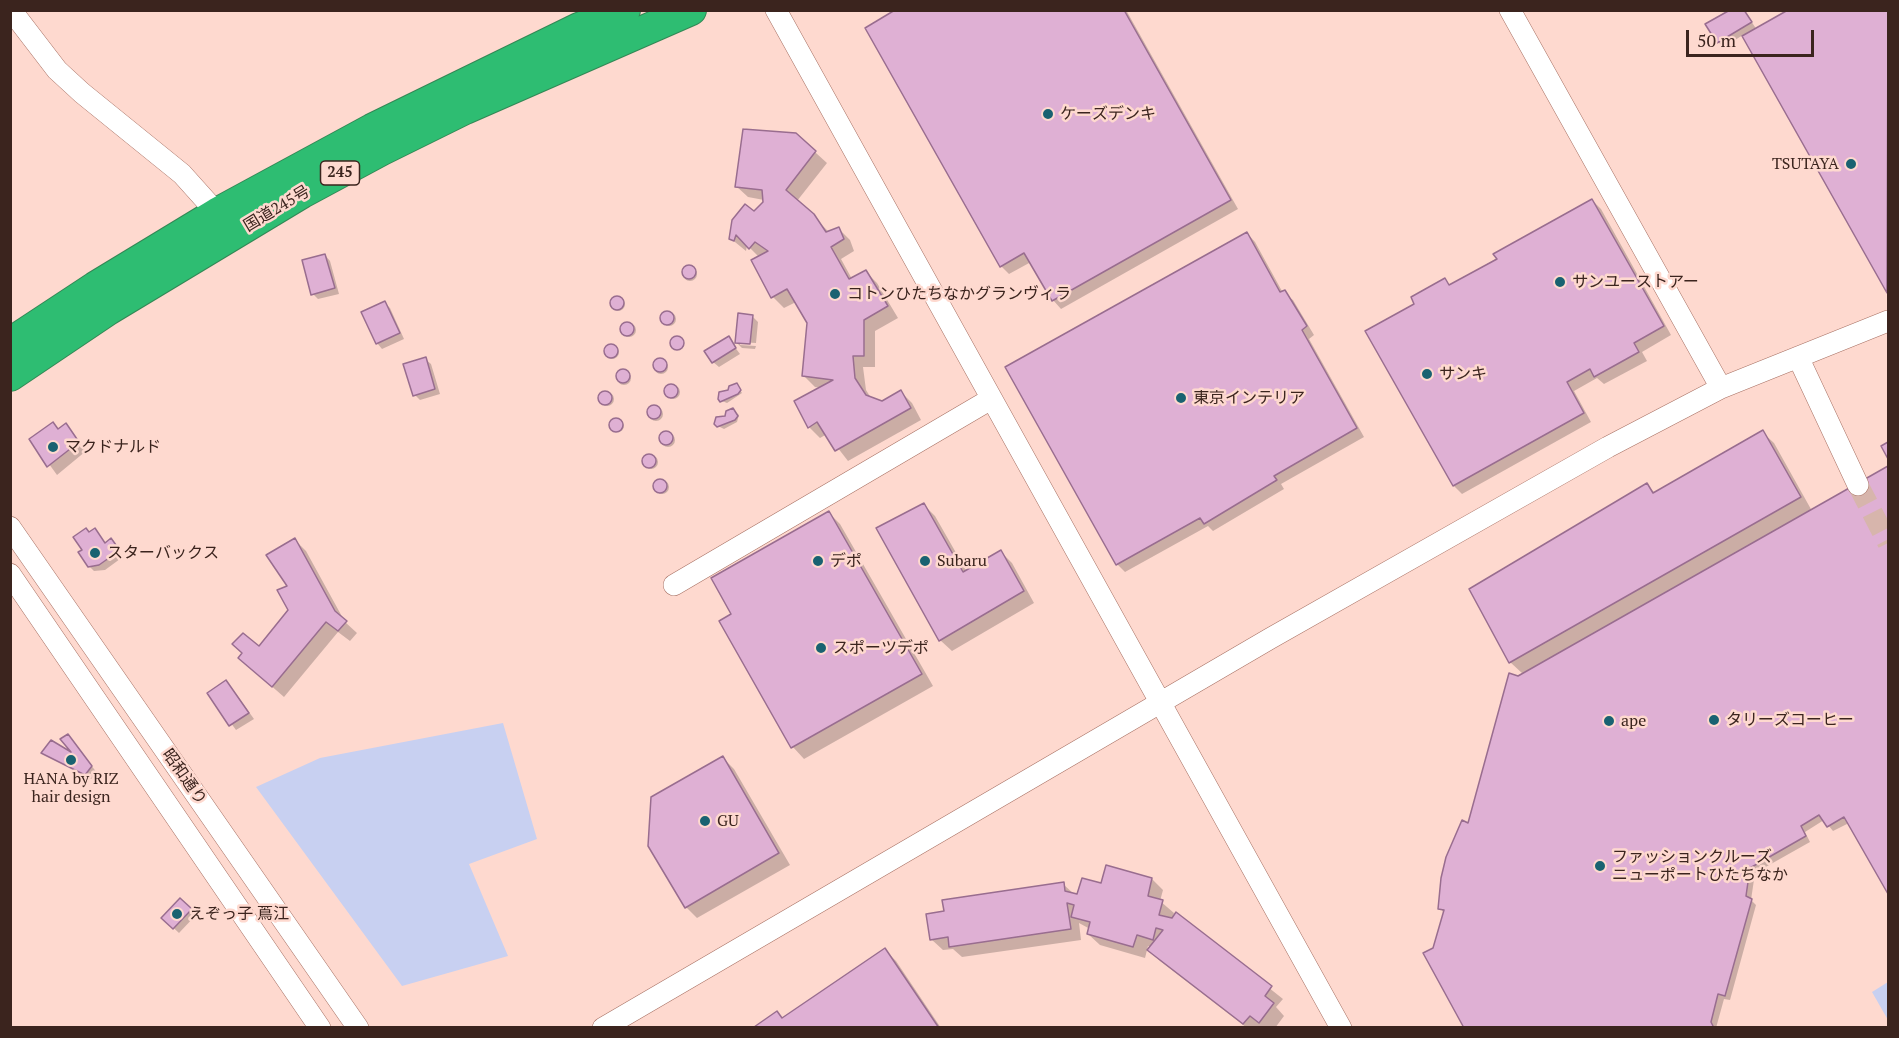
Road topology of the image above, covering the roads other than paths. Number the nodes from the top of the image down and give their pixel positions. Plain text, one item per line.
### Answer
1 (11, 10) edge
2 (625, 10) edge
3 (691, 10) edge
4 (776, 10) edge
5 (1510, 10) edge
6 (217, 213) junction
7 (1888, 321) edge
8 (10, 343) edge
9 (1798, 357) junction
10 (10, 376) edge
11 (1721, 388) junction
12 (991, 399) junction
13 (1858, 485) tunnel mouth
14 (10, 527) edge
15 (10, 574) edge
16 (674, 585) dead end
17 (1160, 703) junction
18 (320, 1028) edge
19 (358, 1028) edge
20 (603, 1028) edge
21 (1341, 1028) edge

1 - 6 street
2 - 6 highway, 国道245号 / 245
3 - 10 highway, 国道245号 / 245
4 - 12 street
5 - 11 street
6 - 8 highway, 国道245号 / 245
7 - 9 street
9 - 11 street
9 - 13 street
11 - 17 street
12 - 16 street
12 - 17 street
14 - 19 street, 昭和通り
15 - 18 street, 昭和通り
17 - 20 street
17 - 21 street

